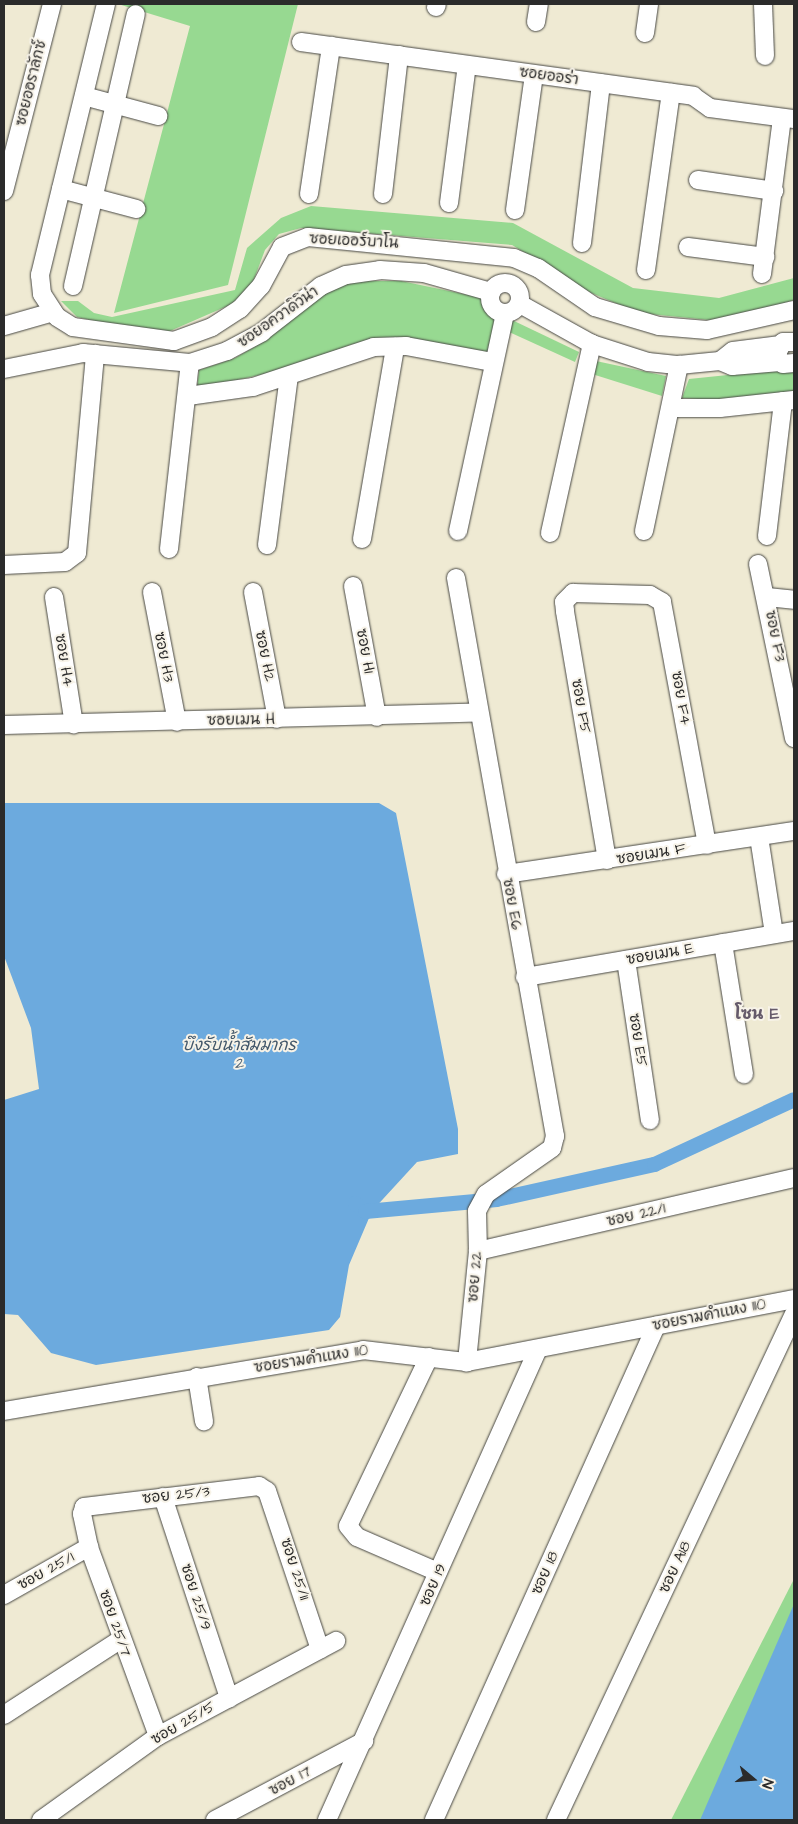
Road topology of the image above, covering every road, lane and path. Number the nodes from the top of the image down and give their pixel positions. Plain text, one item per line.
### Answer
1 (52, 4) edge
2 (106, 4) edge
3 (539, 4) edge
4 (649, 4) edge
5 (763, 4) edge
6 (136, 14) dead end
7 (536, 22) dead end
8 (645, 33) dead end
9 (301, 42) dead end
10 (331, 46) junction
11 (399, 55) junction
12 (764, 56) dead end
13 (467, 65) junction
14 (534, 74) junction
15 (601, 83) junction
16 (671, 93) junction
17 (84, 96) junction
18 (115, 104) junction
19 (158, 116) dead end
20 (788, 118) edge
21 (698, 180) dead end
22 (61, 189) junction
23 (4, 191) edge
24 (774, 191) junction
25 (309, 194) dead end
26 (383, 194) dead end
27 (92, 197) junction
28 (449, 203) dead end
29 (136, 209) dead end
30 (515, 210) dead end
31 (582, 243) dead end
32 (688, 247) dead end
33 (646, 270) dead end
34 (73, 286) dead end
35 (491, 292) junction
36 (520, 304) junction
37 (794, 310) edge
38 (53, 312) junction
39 (505, 314) junction
40 (4, 326) edge
41 (592, 344) junction
42 (395, 347) junction
43 (787, 353) edge
44 (95, 354) junction
45 (492, 362) junction
46 (190, 363) junction
47 (680, 365) junction
48 (4, 369) edge
49 (289, 376) junction
50 (188, 396) junction
51 (788, 400) edge
52 (673, 408) junction
53 (458, 531) dead end
54 (644, 531) dead end
55 (550, 533) dead end
56 (766, 536) dead end
57 (362, 538) dead end
58 (266, 545) dead end
59 (169, 549) dead end
60 (758, 564) dead end
61 (4, 565) edge
62 (456, 578) dead end
63 (353, 586) dead end
64 (152, 592) dead end
65 (253, 592) dead end
66 (611, 594) joint
67 (54, 597) dead end
68 (767, 598) junction
69 (794, 600) edge
70 (478, 713) junction
71 (377, 717) junction
72 (277, 719) junction
73 (176, 722) junction
74 (74, 724) junction
75 (4, 725) edge
76 (794, 738) edge
77 (794, 831) edge
78 (759, 837) junction
79 (707, 845) junction
80 (607, 860) junction
81 (506, 874) junction
82 (794, 931) edge
83 (774, 934) junction
84 (723, 943) junction
85 (626, 960) junction
86 (525, 977) junction
87 (744, 1074) dead end
88 (650, 1120) dead end
89 (794, 1178) edge
90 (486, 1194) joint
91 (478, 1251) junction
92 (794, 1299) edge
93 (794, 1314) edge
94 (656, 1326) junction
95 (538, 1349) junction
96 (429, 1357) junction
97 (467, 1362) junction
98 (197, 1377) junction
99 (4, 1411) edge
100 (204, 1421) dead end
101 (267, 1491) joint
102 (163, 1497) junction
103 (84, 1507) joint
104 (89, 1547) junction
105 (438, 1572) junction
106 (4, 1595) edge
107 (120, 1640) junction
108 (328, 1645) joint
109 (229, 1698) junction
110 (4, 1715) edge
111 (158, 1736) junction
112 (364, 1741) junction
113 (40, 1820) edge
114 (215, 1820) edge
115 (327, 1820) edge
116 (434, 1820) edge
117 (556, 1820) edge

1 - 23 street, ซอยออราลักซ์
2 - 17 street, ซอยเออร์บาโน
3 - 7 street
4 - 8 street
5 - 12 street
6 - 18 street
9 - 10 street, ซอยออร่า
10 - 11 street, ซอยออร่า
10 - 25 street
11 - 13 street, ซอยออร่า
11 - 26 street
13 - 14 street, ซอยออร่า
13 - 28 street
14 - 15 street, ซอยออร่า
14 - 30 street
15 - 16 street, ซอยออร่า
15 - 31 street
16 - 20 street, ซอยออร่า
16 - 33 street
17 - 18 street
17 - 22 street, ซอยเออร์บาโน
18 - 19 street
18 - 27 street
20 - 24 street
21 - 24 street
22 - 27 street
22 - 38 street, ซอยเออร์บาโน
24 - 32 street
27 - 29 street
27 - 34 street
35 - 36 street
35 - 39 street
35 - 46 street, ซอยอควาดิวิน่า
36 - 39 street
36 - 41 street
37 - 38 street, ซอยเออร์บาโน
38 - 40 street
39 - 45 street
41 - 47 street
41 - 55 street
42 - 45 street
42 - 49 street
42 - 57 street
43 - 47 street
44 - 46 street, ซอยอควาดิวิน่า
44 - 48 street, ซอยอควาดิวิน่า
44 - 61 street
45 - 53 street
46 - 50 street
47 - 52 street
49 - 50 street
49 - 58 street
50 - 59 street
51 - 52 street
51 - 56 street
52 - 54 street
60 - 68 street, ซอย F3
62 - 70 street, ซอย E6
63 - 71 street, ซอย H1
64 - 73 street, ซอย H3
65 - 72 street, ซอย H2
66 - 79 street, ซอย F4
66 - 80 street, ซอย F5
67 - 74 street, ซอย H4
68 - 69 street
68 - 76 street, ซอย F3
70 - 71 street, ซอยเมน H
70 - 81 street, ซอย E6
71 - 72 street, ซอยเมน H
72 - 73 street, ซอยเมน H
73 - 74 street, ซอยเมน H
74 - 75 street, ซอยเมน H
77 - 78 street, ซอยเมน F
78 - 79 street, ซอยเมน F
78 - 83 street
79 - 80 street, ซอยเมน F
80 - 81 street, ซอยเมน F
81 - 86 street, ซอย E6
82 - 83 street, ซอยเมน E
83 - 84 street, ซอยเมน E
84 - 85 street, ซอยเมน E
84 - 87 street
85 - 86 street, ซอยเมน E
85 - 88 street, ซอย E5
86 - 90 street, ซอย E6
89 - 91 street, ซอย 22/1
90 - 91 street, ซอย 22
91 - 97 street, ซอย 22
92 - 94 street, ซอยรามคำแหง 110
93 - 117 street, ซอย A18
94 - 95 street, ซอยรามคำแหง 110
94 - 116 street, ซอย 18
95 - 97 street, ซอยรามคำแหง 110
95 - 105 street, ซอย 19
96 - 97 street, ซอยรามคำแหง 110
96 - 98 street, ซอยรามคำแหง 110
96 - 105 street
98 - 99 street, ซอยรามคำแหง 110
98 - 100 street
101 - 102 street, ซอย 25/3
101 - 108 street, ซอย 25/11
102 - 103 street, ซอย 25/3
102 - 109 street, ซอย 25/9
103 - 104 street, ซอย 25/7
104 - 106 street, ซอย 25/1
104 - 107 street, ซอย 25/7
105 - 112 street, ซอย 19
107 - 110 street
107 - 111 street, ซอย 25/7
108 - 109 street, ซอย 25/5
109 - 111 street, ซอย 25/5
111 - 113 street, ซอย 25/5
112 - 114 street, ซอย 17
112 - 115 street, ซอย 19

